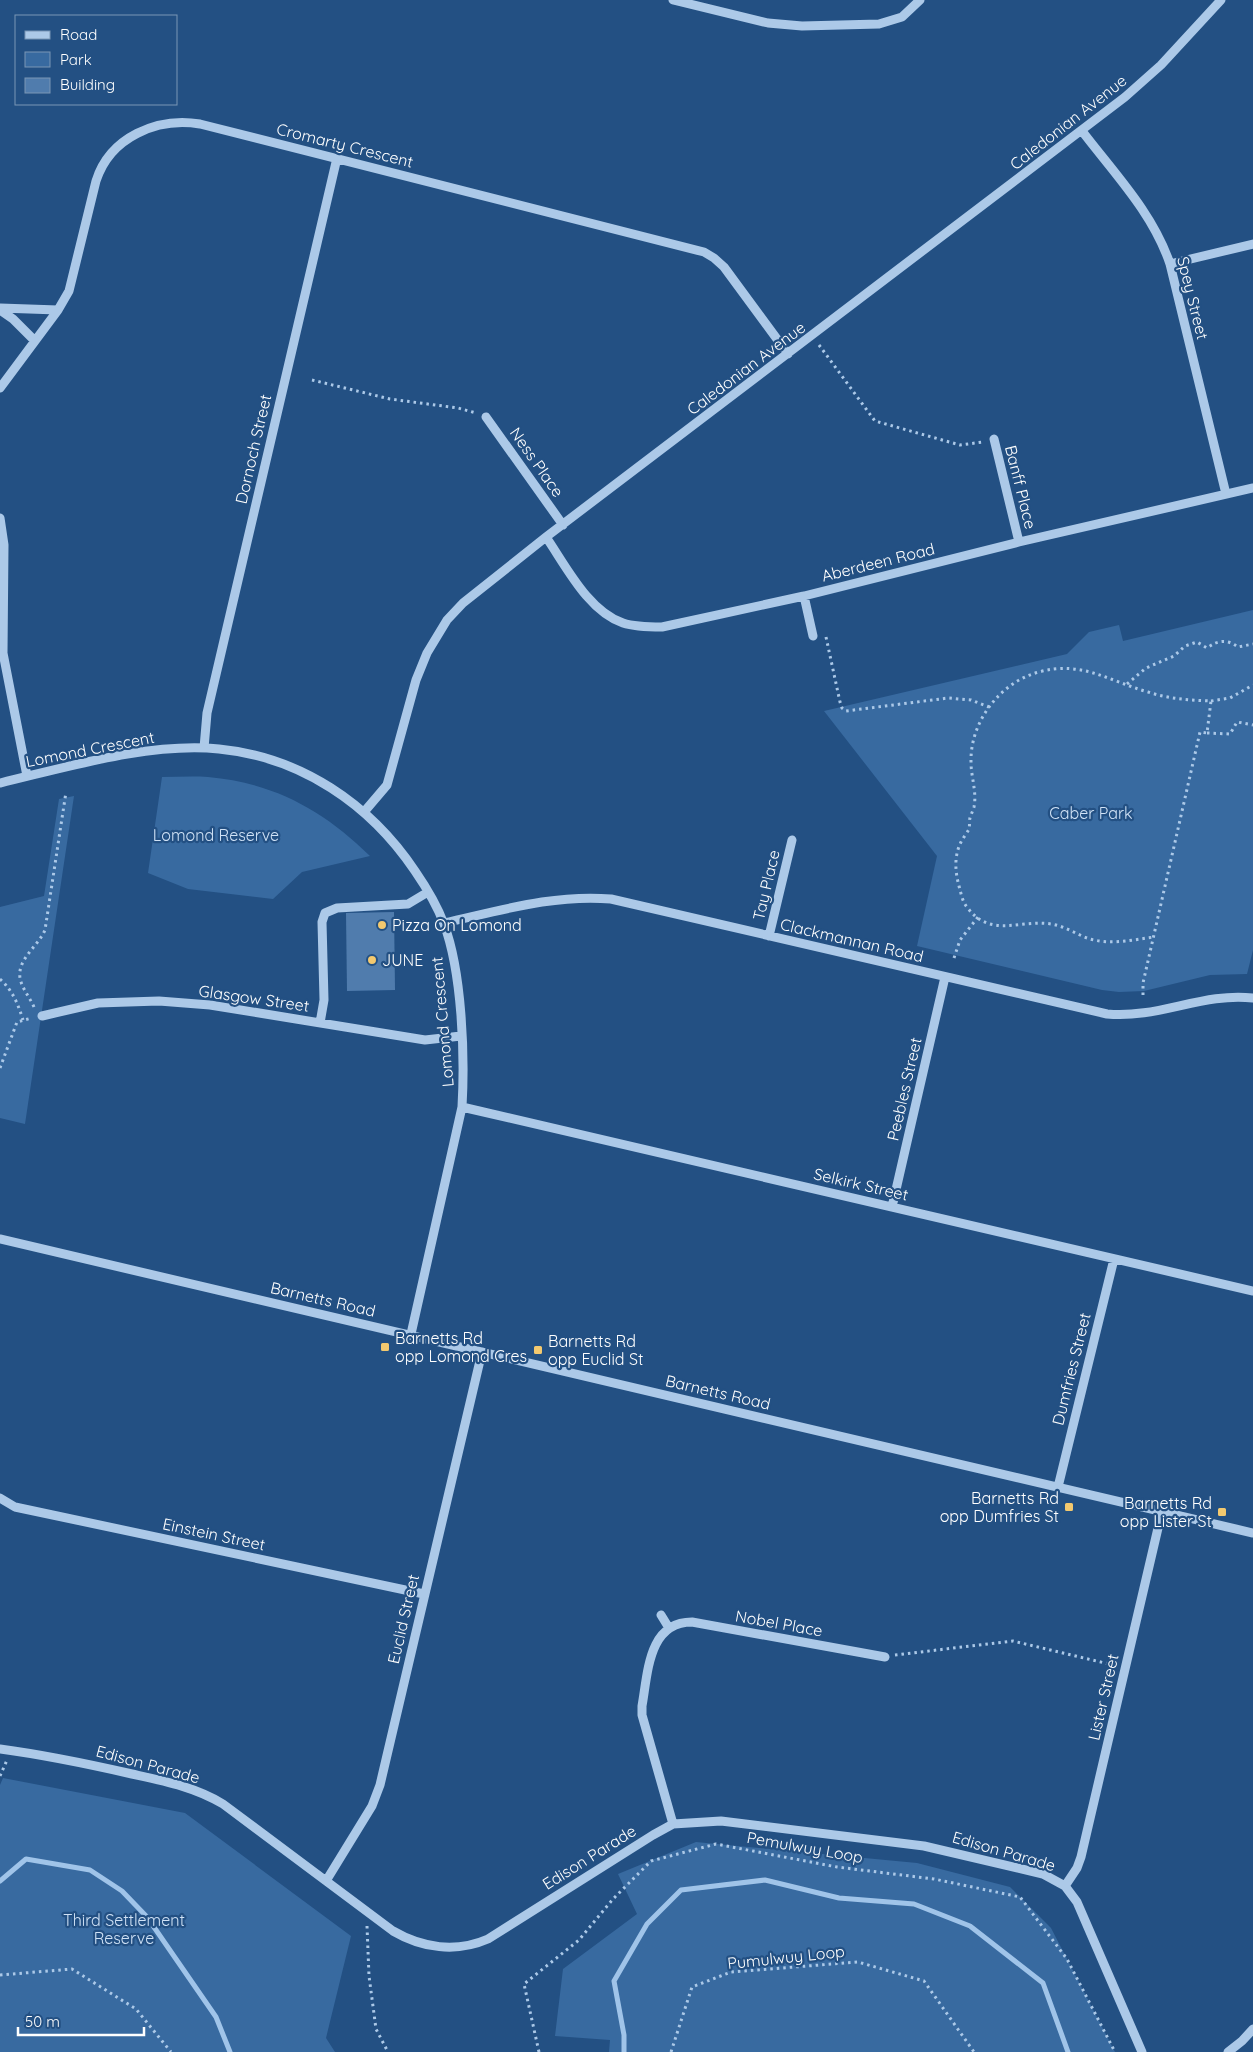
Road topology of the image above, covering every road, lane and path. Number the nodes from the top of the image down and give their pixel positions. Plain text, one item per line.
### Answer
1 (673, 0) edge
2 (920, 0) edge
3 (1222, 0) edge
4 (1082, 131) junction
5 (337, 158) junction
6 (1253, 244) edge
7 (1170, 264) junction
8 (0, 309) edge
9 (58, 310) junction
10 (35, 341) junction
11 (821, 348) dead end
12 (788, 354) junction
13 (312, 380) dead end
14 (0, 388) edge
15 (486, 417) joint
16 (994, 439) dead end
17 (973, 444) dead end
18 (1253, 488) edge
19 (1226, 494) junction
20 (0, 518) edge
21 (563, 525) junction
22 (546, 537) junction
23 (1019, 542) junction
24 (804, 596) junction
25 (824, 630) dead end
26 (813, 636) dead end
27 (1253, 644) edge
28 (1126, 684) junction
29 (1253, 685) edge
30 (1211, 701) junction
31 (989, 707) junction
32 (1253, 725) edge
33 (1207, 733) junction
34 (204, 748) junction
35 (27, 776) junction
36 (0, 782) edge
37 (66, 792) dead end
38 (364, 812) junction
39 (792, 840) dead end
40 (428, 892) junction
41 (978, 917) junction
42 (444, 923) junction
43 (769, 936) junction
44 (1154, 937) junction
45 (954, 958) dead end
46 (945, 977) junction
47 (0, 980) edge
48 (1143, 995) dead end
49 (1253, 998) edge
50 (34, 1008) dead end
51 (42, 1016) dead end
52 (320, 1023) junction
53 (461, 1036) junction
54 (0, 1068) edge
55 (462, 1107) junction
56 (892, 1207) junction
57 (0, 1239) edge
58 (1114, 1259) junction
59 (1253, 1291) edge
60 (410, 1334) junction
61 (482, 1352) junction
62 (1058, 1487) junction
63 (0, 1498) edge
64 (1162, 1511) junction
65 (1253, 1533) edge
66 (424, 1594) junction
67 (661, 1615) dead end
68 (669, 1628) junction
69 (911, 1652) dead end
70 (885, 1657) dead end
71 (1105, 1663) dead end
72 (0, 1749) edge
73 (673, 1824) junction
74 (326, 1881) junction
75 (1065, 1886) junction
76 (366, 1913) junction
77 (0, 1975) edge
78 (1253, 2029) edge
79 (171, 2052) edge
80 (388, 2052) edge
81 (539, 2052) edge
82 (671, 2052) edge
83 (974, 2052) edge
84 (1115, 2052) edge
85 (1142, 2052) edge
86 (1228, 2052) edge

1 - 2 street
3 - 4 street, Caledonian Avenue
4 - 7 street, Spey Street
4 - 12 street, Caledonian Avenue
5 - 9 street, Cromarty Crescent
5 - 12 street, Cromarty Crescent
5 - 34 street, Dornoch Street
6 - 7 street
7 - 19 street, Spey Street
8 - 9 street
8 - 10 street
9 - 10 street, Cromarty Crescent
10 - 14 street, Cromarty Crescent
11 - 17 path
12 - 21 street, Caledonian Avenue
13 - 15 path
15 - 21 street, Ness Place
16 - 23 street, Banff Place
18 - 19 street, Aberdeen Road
19 - 23 street, Aberdeen Road
20 - 35 street
21 - 22 street, Caledonian Avenue
22 - 24 street, Aberdeen Road
22 - 38 street, Caledonian Avenue
23 - 24 street, Aberdeen Road
24 - 26 street
25 - 31 path
27 - 28 path
28 - 30 path
28 - 31 path
29 - 30 path
30 - 33 path
31 - 41 path
32 - 33 path
33 - 44 path
34 - 35 street, Lomond Crescent
34 - 38 street, Lomond Crescent
35 - 36 street, Lomond Crescent
37 - 50 path
38 - 40 street, Lomond Crescent
39 - 43 street, Tay Place
40 - 42 street, Lomond Crescent
40 - 52 street
41 - 44 path
41 - 45 path
42 - 43 street, Clackmannan Road
42 - 53 street, Lomond Crescent
43 - 46 street, Clackmannan Road
44 - 48 path
46 - 49 street, Clackmannan Road
46 - 56 street, Peebles Street
47 - 54 path
51 - 52 street, Glasgow Street
52 - 53 street, Glasgow Street
53 - 55 street, Lomond Crescent
55 - 56 street, Selkirk Street
55 - 60 street, Lomond Crescent
56 - 58 street, Selkirk Street
57 - 60 street, Barnetts Road
58 - 59 street, Selkirk Street
58 - 62 street, Dumfries Street
60 - 61 street, Barnetts Road
61 - 62 street, Barnetts Road
61 - 66 street, Euclid Street
62 - 64 street, Barnetts Road
63 - 66 street, Einstein Street
64 - 65 street, Barnetts Road
64 - 75 street, Lister Street
66 - 74 street, Euclid Street
67 - 68 street
68 - 70 street, Nobel Place
68 - 73 street
69 - 71 path
72 - 74 street, Edison Parade
73 - 75 street, Edison Parade
73 - 76 street, Edison Parade
74 - 76 street, Edison Parade
75 - 85 street, Edison Parade
76 - 80 path
77 - 79 path
78 - 86 street
81 - 84 path, Pemulwuy Loop
82 - 83 path, Pumulwuy Loop

